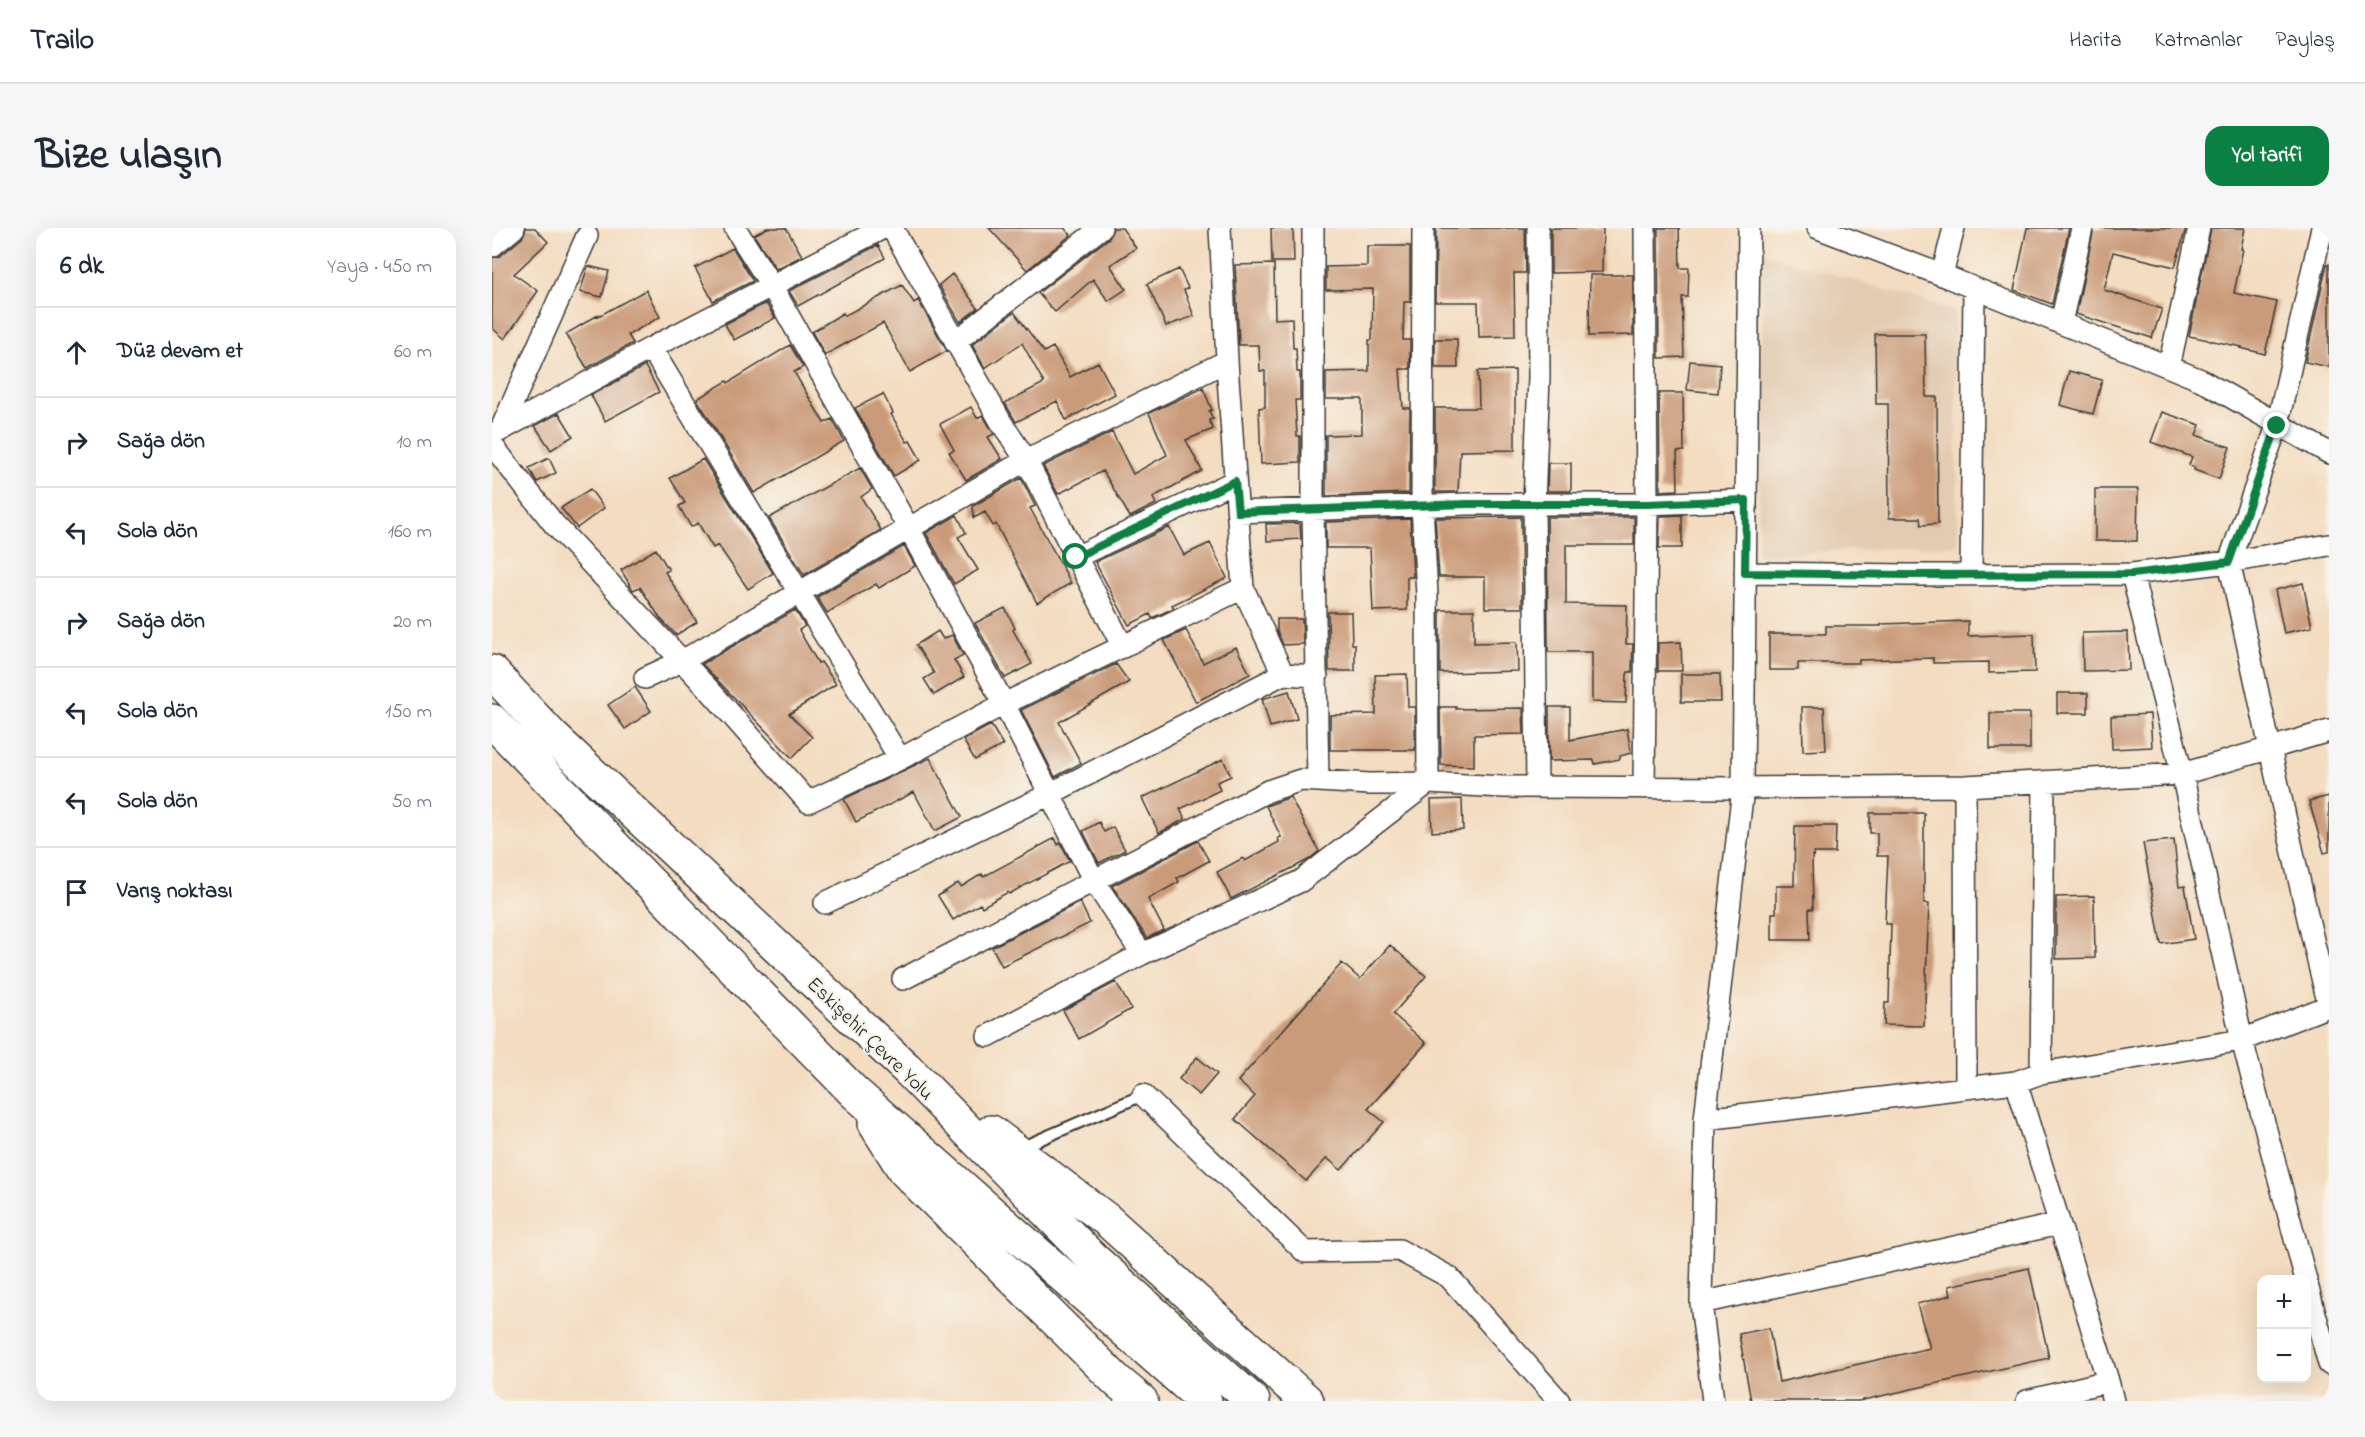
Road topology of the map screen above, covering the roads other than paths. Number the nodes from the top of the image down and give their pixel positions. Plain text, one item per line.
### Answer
1 (514, 228) edge
2 (735, 228) edge
3 (883, 228) edge
4 (892, 228) edge
5 (1101, 228) edge
6 (1220, 228) edge
7 (1313, 228) edge
8 (1424, 228) edge
9 (1538, 228) edge
10 (1645, 228) edge
11 (1749, 228) edge
12 (1954, 228) edge
13 (2082, 228) edge
14 (2199, 228) edge
15 (2322, 228) edge
16 (1822, 229) edge
17 (583, 231) edge
18 (492, 246) edge
19 (1942, 276) junction
20 (771, 285) junction
21 (1974, 288) junction
22 (2061, 322) junction
23 (956, 342) junction
24 (651, 348) junction
25 (1227, 361) junction
26 (2169, 367) junction
27 (2277, 426) junction
28 (495, 436) edge
29 (2329, 453) edge
30 (1026, 460) junction
31 (1235, 481) junction
32 (1746, 500) junction
33 (1534, 503) junction
34 (1647, 504) junction
35 (1422, 506) junction
36 (1313, 510) junction
37 (1238, 512) junction
38 (908, 527) junction
39 (2329, 545) edge
40 (1076, 557) junction
41 (2229, 562) junction
42 (1745, 573) junction
43 (2132, 574) junction
44 (1971, 575) junction
45 (1243, 588) junction
46 (798, 593) junction
47 (1123, 647) junction
48 (682, 661) junction
49 (492, 672) edge
50 (1283, 674) junction
51 (1317, 676) junction
52 (645, 678) dead end
53 (1004, 704) junction
54 (492, 721) edge
55 (2329, 731) edge
56 (2272, 747) junction
57 (900, 759) junction
58 (2182, 774) junction
59 (1318, 781) junction
60 (2044, 782) junction
61 (1428, 783) junction
62 (1965, 786) junction
63 (1537, 787) junction
64 (1644, 788) junction
65 (1743, 788) junction
66 (1050, 794) junction
67 (1094, 881) junction
68 (825, 903) dead end
69 (1142, 954) junction
70 (903, 979) dead end
71 (2329, 1006) edge
72 (988, 1036) dead end
73 (2242, 1040) junction
74 (908, 1071) junction
75 (2042, 1073) junction
76 (2016, 1082) junction
77 (1966, 1087) junction
78 (854, 1092) junction
79 (1143, 1095) joint
80 (1705, 1119) junction
81 (1015, 1150) junction
82 (2060, 1224) junction
83 (2305, 1275) edge
84 (2311, 1298) edge
85 (1701, 1302) junction
86 (2329, 1364) edge
87 (2110, 1391) edge
88 (1141, 1401) edge
89 (1205, 1401) edge
90 (1253, 1401) edge
91 (1307, 1401) edge
92 (1559, 1401) edge
93 (1713, 1401) edge
94 (2027, 1401) edge

1 - 18 street
2 - 20 street
3 - 20 street
4 - 23 street
5 - 23 street
6 - 25 street
7 - 36 street
8 - 35 street
9 - 33 street
10 - 34 street
11 - 32 street
12 - 19 street
13 - 22 street
14 - 26 street
15 - 27 street
16 - 19 street
17 - 28 street
19 - 21 street
20 - 24 street
20 - 38 street
21 - 22 street
21 - 44 street
22 - 26 street
23 - 30 street
24 - 28 street
24 - 46 street
25 - 30 street
25 - 31 street
26 - 27 street
27 - 29 street
27 - 41 street
28 - 48 street
30 - 38 street
30 - 40 street
31 - 37 street
31 - 40 street
32 - 34 street
32 - 42 street
33 - 34 street
33 - 35 street
33 - 63 street
34 - 64 street
35 - 36 street
35 - 61 street
36 - 37 street
36 - 51 street
37 - 45 street
38 - 46 street
38 - 53 street
39 - 41 street
40 - 47 street
41 - 43 street
41 - 56 street
42 - 44 street
42 - 65 street
43 - 44 street
43 - 58 street
45 - 47 street
45 - 50 street
46 - 48 street
46 - 57 street
47 - 53 street
48 - 52 street
48 - 57 street
49 - 74 highway, Eskişehir Çevre Yolu
50 - 51 street
50 - 66 street
51 - 59 street
53 - 57 street
53 - 66 street
54 - 78 highway
55 - 56 street
56 - 58 street
56 - 71 street
58 - 60 street
58 - 73 street
59 - 61 street
59 - 67 street
60 - 62 street
60 - 75 street
61 - 63 street
61 - 69 street
62 - 65 street
62 - 77 street
63 - 64 street
64 - 65 street
65 - 80 street
66 - 67 street
66 - 68 street
67 - 69 street
67 - 70 street
69 - 72 street
71 - 73 street
73 - 75 street
73 - 83 street
74 - 81 highway
74 - 90 highway, Eskişehir Çevre Yolu
75 - 76 street
76 - 77 street
76 - 82 street
77 - 80 street
78 - 88 highway
78 - 89 highway
79 - 81 lane
79 - 92 street
80 - 85 street
81 - 91 highway
82 - 85 street
82 - 87 street
84 - 86 street
85 - 93 street
87 - 94 street

